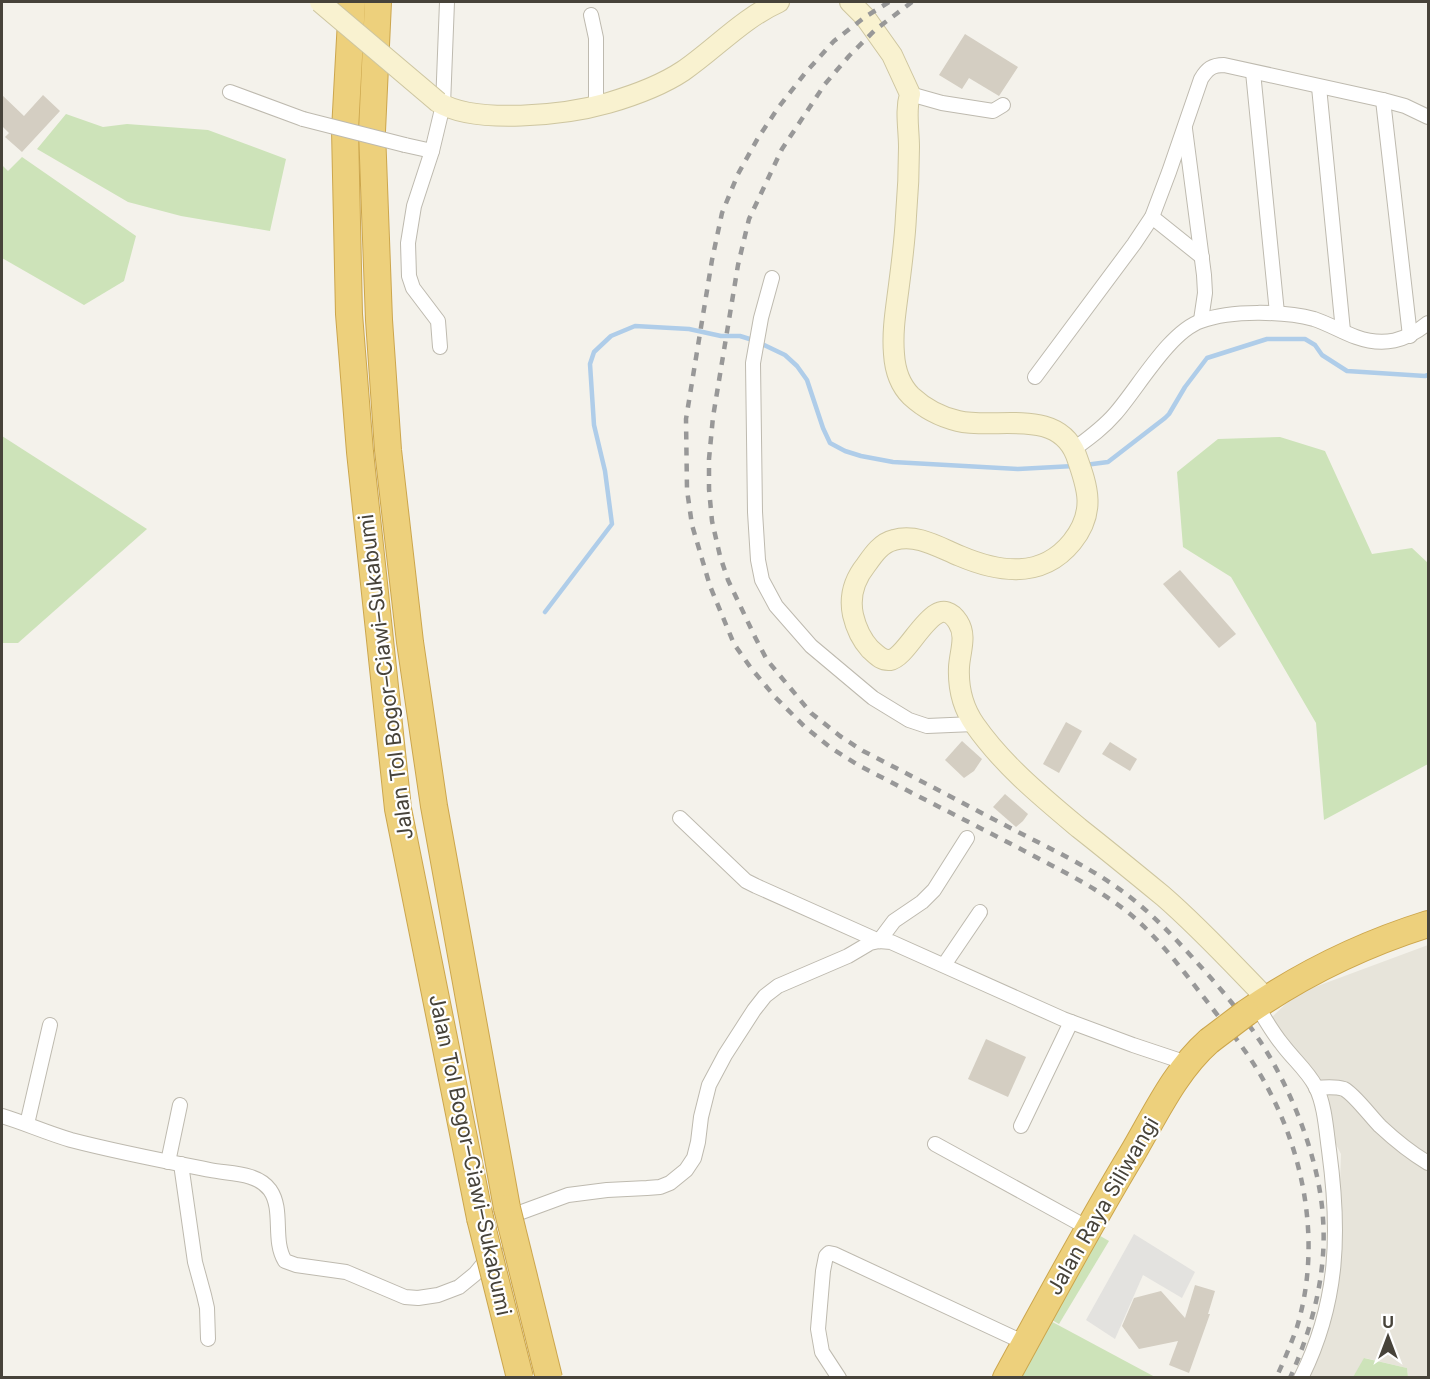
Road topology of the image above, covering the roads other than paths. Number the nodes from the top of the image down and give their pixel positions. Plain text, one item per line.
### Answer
1 (320, 2) edge
2 (352, 2) edge
3 (378, 2) edge
4 (447, 2) edge
5 (779, 2) edge
6 (850, 2) edge
7 (591, 15) dead end
8 (1253, 72) junction
9 (1319, 87) junction
10 (230, 92) dead end
11 (910, 94) junction
12 (1383, 100) junction
13 (440, 103) junction
14 (596, 105) junction
15 (1003, 105) dead end
16 (1428, 117) edge
17 (1185, 127) junction
18 (432, 151) junction
19 (1152, 217) junction
20 (1202, 257) junction
21 (772, 278) dead end
22 (1277, 313) junction
23 (1201, 320) junction
24 (1428, 323) edge
25 (1342, 331) junction
26 (1410, 336) junction
27 (440, 347) dead end
28 (1035, 377) dead end
29 (1076, 455) junction
30 (974, 724) junction
31 (680, 818) dead end
32 (967, 838) dead end
33 (980, 912) dead end
34 (1428, 924) edge
35 (879, 941) junction
36 (944, 965) junction
37 (1257, 1006) junction
38 (1071, 1022) junction
39 (50, 1025) dead end
40 (1187, 1063) junction
41 (1316, 1088) junction
42 (180, 1105) dead end
43 (2, 1116) edge
44 (27, 1124) junction
45 (1021, 1126) dead end
46 (935, 1144) dead end
47 (174, 1163) junction
48 (1428, 1163) edge
49 (1088, 1228) junction
50 (208, 1339) dead end
51 (1025, 1343) junction
52 (520, 1377) edge
53 (549, 1377) edge
54 (839, 1377) edge
55 (1006, 1377) edge
56 (1301, 1377) edge

1 - 13 main road, bridge
2 - 52 highway, Jalan Tol Bogor–Ciawi–Sukabumi, bridge
3 - 53 highway, Jalan Tol Bogor–Ciawi–Sukabumi, bridge
4 - 13 street
5 - 14 main road
6 - 11 main road
7 - 14 street
8 - 9 street
8 - 17 street
8 - 22 street
9 - 12 street
9 - 25 street
10 - 18 street, bridge
11 - 15 street
11 - 29 main road
12 - 16 street
12 - 26 street
13 - 14 main road
13 - 18 street
17 - 19 street
17 - 20 street
18 - 27 street
19 - 20 street
19 - 28 street
20 - 23 street
21 - 30 street
22 - 23 street
22 - 25 street
23 - 29 street
24 - 26 street
25 - 26 street
29 - 30 main road
30 - 37 main road
31 - 35 street
32 - 35 street
33 - 36 street
34 - 37 highway, Jalan Raya Siliwangi
35 - 36 street
35 - 47 street
36 - 38 street
37 - 40 highway, Jalan Raya Siliwangi, bridge
37 - 41 street
38 - 40 street
38 - 45 street
39 - 44 street
40 - 49 highway, Jalan Raya Siliwangi
41 - 48 street
41 - 56 street
42 - 47 street
43 - 44 street
44 - 47 street
46 - 49 street
47 - 50 street
49 - 51 highway, Jalan Raya Siliwangi
51 - 54 street
51 - 55 highway, Jalan Raya Siliwangi

